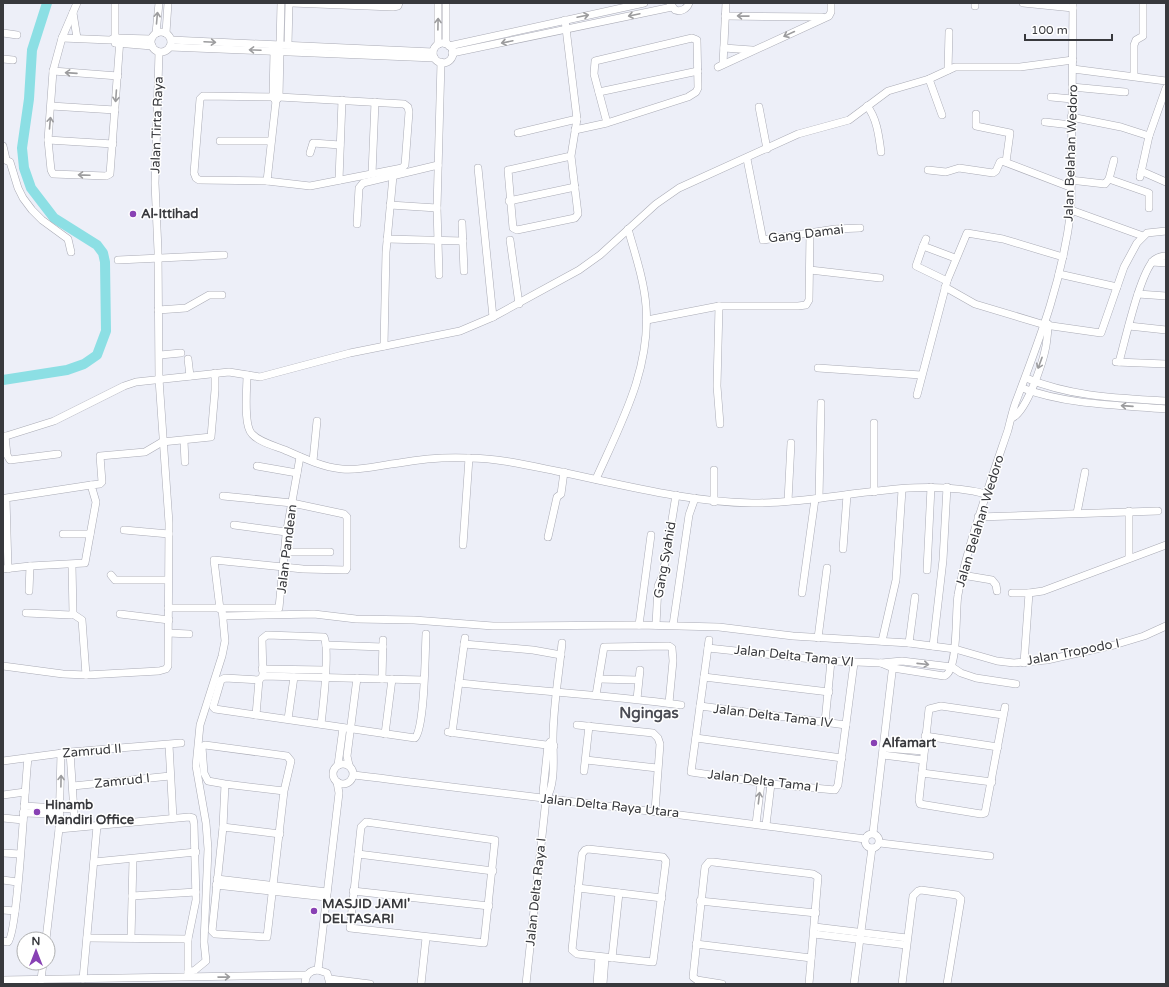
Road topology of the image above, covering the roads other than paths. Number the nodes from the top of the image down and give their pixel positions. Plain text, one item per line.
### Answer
1 (77, 3) edge
2 (115, 3) edge
3 (159, 3) edge
4 (168, 3) edge
5 (282, 3) edge
6 (290, 3) edge
7 (399, 3) edge
8 (438, 3) edge
9 (446, 3) edge
10 (644, 3) edge
11 (689, 3) edge
12 (726, 3) edge
13 (831, 3) edge
14 (1023, 3) edge
15 (1143, 3) edge
16 (671, 5) edge
17 (1073, 5) edge
18 (73, 13) junction
19 (725, 16) junction
20 (824, 17) junction
21 (565, 20) junction
22 (566, 29) junction
23 (949, 32) dead end
24 (3, 33) edge
25 (156, 33) junction
26 (166, 33) junction
27 (18, 35) dead end
28 (62, 38) junction
29 (76, 38) junction
30 (116, 41) junction
31 (151, 43) junction
32 (171, 43) junction
33 (438, 44) junction
34 (288, 45) junction
35 (447, 45) junction
36 (724, 48) junction
37 (278, 49) junction
38 (754, 50) junction
39 (160, 52) junction
40 (452, 53) junction
41 (434, 55) junction
42 (3, 59) edge
43 (13, 60) dead end
44 (1073, 60) junction
45 (442, 62) junction
46 (1073, 69) junction
47 (948, 70) junction
48 (53, 71) junction
49 (698, 71) junction
50 (118, 76) junction
51 (1134, 76) junction
52 (929, 79) junction
53 (1166, 81) edge
54 (1072, 87) junction
55 (1166, 88) edge
56 (599, 92) junction
57 (1126, 92) dead end
58 (1051, 97) dead end
59 (276, 98) junction
60 (1072, 99) junction
61 (342, 100) junction
62 (375, 102) junction
63 (51, 106) junction
64 (759, 107) dead end
65 (869, 108) junction
66 (115, 110) junction
67 (976, 114) dead end
68 (942, 115) dead end
69 (1071, 117) junction
70 (577, 119) junction
71 (1045, 122) dead end
72 (607, 123) junction
73 (1071, 126) junction
74 (575, 130) junction
75 (518, 133) dead end
76 (1149, 136) junction
77 (48, 140) junction
78 (220, 140) dead end
79 (271, 141) junction
80 (113, 144) junction
81 (340, 145) junction
82 (3, 146) edge
83 (767, 149) junction
84 (880, 152) dead end
85 (310, 153) dead end
86 (571, 156) junction
87 (4, 159) edge
88 (747, 159) junction
89 (1114, 160) dead end
90 (1006, 162) junction
91 (438, 165) junction
92 (478, 168) dead end
93 (928, 170) dead end
94 (372, 174) junction
95 (393, 176) junction
96 (1109, 179) junction
97 (339, 180) junction
98 (267, 181) junction
99 (1166, 182) edge
100 (1070, 184) junction
101 (575, 187) junction
102 (509, 201) junction
103 (390, 205) junction
104 (437, 208) junction
105 (1149, 208) dead end
106 (1071, 210) junction
107 (462, 223) dead end
108 (357, 224) dead end
109 (860, 228) dead end
110 (628, 229) junction
111 (1166, 231) edge
112 (810, 233) junction
113 (1143, 236) junction
114 (387, 239) junction
115 (510, 240) dead end
116 (438, 241) junction
117 (463, 241) junction
118 (71, 252) dead end
119 (224, 254) dead end
120 (1166, 256) edge
121 (1063, 257) junction
122 (158, 258) junction
123 (955, 258) junction
124 (118, 260) dead end
125 (1152, 262) junction
126 (1166, 263) edge
127 (810, 270) junction
128 (464, 271) dead end
129 (1059, 274) junction
130 (439, 275) dead end
131 (880, 278) dead end
132 (946, 284) junction
133 (1117, 287) junction
134 (222, 294) dead end
135 (1138, 294) junction
136 (1166, 296) edge
137 (518, 304) junction
138 (719, 306) junction
139 (158, 310) junction
140 (493, 317) junction
141 (647, 320) junction
142 (1046, 325) junction
143 (1129, 326) junction
144 (1166, 330) edge
145 (1044, 336) junction
146 (384, 346) junction
147 (181, 353) dead end
148 (160, 355) junction
149 (188, 359) dead end
150 (1166, 364) edge
151 (818, 368) dead end
152 (215, 373) junction
153 (246, 375) junction
154 (921, 375) junction
155 (190, 376) junction
156 (1026, 378) junction
157 (159, 379) junction
158 (1034, 382) junction
159 (1022, 388) junction
160 (1030, 391) junction
161 (917, 395) dead end
162 (1166, 401) edge
163 (821, 403) dead end
164 (1166, 409) edge
165 (1012, 418) junction
166 (317, 421) dead end
167 (874, 423) dead end
168 (720, 424) dead end
169 (4, 437) edge
170 (184, 441) junction
171 (162, 442) junction
172 (791, 443) dead end
173 (58, 454) dead end
174 (300, 457) junction
175 (469, 458) junction
176 (313, 461) junction
177 (185, 462) dead end
178 (257, 466) dead end
179 (714, 470) dead end
180 (564, 472) junction
181 (1085, 472) dead end
182 (297, 473) junction
183 (596, 479) junction
184 (91, 485) junction
185 (931, 487) junction
186 (947, 487) junction
187 (902, 490) junction
188 (874, 492) junction
189 (676, 494) junction
190 (986, 494) junction
191 (847, 495) junction
192 (223, 496) dead end
193 (695, 498) junction
194 (817, 498) junction
195 (788, 501) junction
196 (714, 502) junction
197 (292, 503) junction
198 (4, 506) edge
199 (1129, 511) junction
200 (1158, 511) dead end
201 (1077, 512) junction
202 (978, 517) junction
203 (234, 525) dead end
204 (124, 530) dead end
205 (5, 532) edge
206 (286, 532) junction
207 (63, 534) dead end
208 (90, 534) junction
209 (169, 534) junction
210 (651, 535) dead end
211 (548, 538) dead end
212 (463, 545) dead end
213 (1166, 545) edge
214 (843, 549) dead end
215 (284, 552) junction
216 (330, 552) dead end
217 (1129, 558) junction
218 (72, 565) junction
219 (30, 566) junction
220 (283, 567) junction
221 (827, 568) dead end
222 (5, 569) edge
223 (927, 570) dead end
224 (111, 575) dead end
225 (962, 576) junction
226 (168, 580) junction
227 (29, 591) dead end
228 (997, 591) dead end
229 (802, 593) dead end
230 (1012, 593) dead end
231 (1030, 593) junction
232 (915, 596) dead end
233 (168, 608) junction
234 (220, 610) junction
235 (26, 612) dead end
236 (73, 614) junction
237 (120, 614) dead end
238 (169, 620) junction
239 (639, 625) junction
240 (656, 625) junction
241 (673, 625) junction
242 (1166, 626) edge
243 (169, 633) junction
244 (189, 634) dead end
245 (426, 634) dead end
246 (818, 638) junction
247 (709, 640) dead end
248 (882, 641) junction
249 (910, 643) junction
250 (326, 645) junction
251 (933, 646) junction
252 (708, 648) junction
253 (955, 649) junction
254 (832, 661) junction
255 (1024, 662) junction
256 (854, 663) junction
257 (893, 665) junction
258 (3, 666) edge
259 (952, 667) junction
260 (326, 670) junction
261 (640, 670) dead end
262 (86, 675) junction
263 (261, 675) junction
264 (704, 676) junction
265 (294, 677) junction
266 (325, 678) junction
267 (358, 678) junction
268 (382, 679) junction
269 (392, 679) junction
270 (599, 679) junction
271 (424, 680) junction
272 (638, 680) junction
273 (458, 683) junction
274 (1016, 684) dead end
275 (828, 692) junction
276 (557, 693) junction
277 (596, 695) junction
278 (637, 699) junction
279 (669, 703) junction
280 (681, 705) dead end
281 (700, 706) junction
282 (1005, 707) dead end
283 (256, 714) junction
284 (1003, 715) junction
285 (288, 719) junction
286 (825, 722) junction
287 (321, 724) junction
288 (577, 725) dead end
289 (846, 725) junction
290 (589, 726) junction
291 (347, 729) junction
292 (385, 734) junction
293 (925, 736) junction
294 (696, 738) junction
295 (181, 743) dead end
296 (552, 743) junction
297 (169, 745) junction
298 (998, 747) junction
299 (883, 751) junction
300 (924, 751) junction
301 (70, 752) junction
302 (61, 753) junction
303 (28, 758) junction
304 (842, 758) junction
305 (586, 760) junction
306 (923, 760) junction
307 (3, 761) edge
308 (338, 765) junction
309 (349, 765) junction
310 (657, 768) junction
311 (584, 771) dead end
312 (922, 773) junction
313 (354, 775) junction
314 (170, 776) junction
315 (992, 782) junction
316 (341, 783) junction
317 (761, 783) junction
318 (225, 784) junction
319 (771, 784) junction
320 (73, 786) junction
321 (284, 791) junction
322 (25, 792) junction
323 (3, 795) edge
324 (546, 799) junction
325 (74, 809) junction
326 (655, 811) junction
327 (60, 812) junction
328 (23, 813) junction
329 (3, 818) edge
330 (173, 818) junction
331 (756, 824) junction
332 (766, 825) junction
333 (97, 826) junction
334 (223, 827) junction
335 (75, 828) junction
336 (59, 830) junction
337 (873, 833) junction
338 (280, 834) junction
339 (865, 839) junction
340 (880, 843) junction
341 (872, 848) junction
342 (196, 852) junction
343 (3, 853) edge
344 (20, 854) junction
345 (358, 854) junction
346 (990, 856) dead end
347 (133, 859) junction
348 (94, 862) junction
349 (493, 871) junction
350 (3, 880) edge
351 (17, 882) junction
352 (217, 882) junction
353 (578, 888) junction
354 (273, 889) junction
355 (353, 891) junction
356 (196, 892) junction
357 (618, 893) junction
358 (327, 895) junction
359 (132, 896) junction
360 (662, 898) junction
361 (700, 901) junction
362 (489, 906) junction
363 (3, 910) edge
364 (15, 911) junction
365 (816, 913) junction
366 (814, 930) junction
367 (47, 931) edge
368 (860, 936) junction
369 (87, 938) junction
370 (131, 938) junction
371 (426, 938) junction
372 (188, 939) junction
373 (3, 941) edge
374 (907, 941) junction
375 (696, 944) junction
376 (606, 958) junction
377 (812, 958) junction
378 (318, 970) junction
379 (42, 971) edge
380 (188, 975) junction
381 (307, 975) junction
382 (83, 979) junction
383 (3, 980) edge
384 (41, 980) junction
385 (147, 981) edge
386 (198, 981) edge
387 (330, 981) edge
388 (67, 982) edge
389 (305, 984) edge
390 (370, 984) edge
391 (421, 984) edge
392 (526, 984) edge
393 (596, 984) edge
394 (603, 984) edge
395 (722, 984) edge
396 (809, 984) edge
397 (854, 984) edge
398 (902, 984) edge
399 (947, 984) edge

1 - 18 street
2 - 30 street
25 -> 3 street
4 - 26 street
5 - 37 street
6 - 7 street
6 - 34 street
33 -> 8 street
9 - 35 street
21 -> 10 street
11 - 16 street
12 - 19 street
13 - 20 street
14 - 17 street
15 - 51 street
16 -> 22 street
17 - 44 street, Jalan Belahan Wedoro
18 - 28 street
18 - 29 street
20 -> 19 street
19 - 36 street
20 -> 38 street
21 - 22 street
21 - 35 street
22 -> 40 street
22 - 70 street
23 - 47 street
24 - 27 street
25 - 26 street
25 - 31 street
26 - 32 street
28 - 29 street
28 - 48 street
29 - 30 street
30 - 31 street
30 - 50 street
31 - 39 street
32 - 37 street
32 - 39 street
33 - 35 street
33 - 41 street
34 - 37 street
34 - 41 street
35 - 40 street
36 - 38 street
36 - 38 street
37 - 41 street
37 - 59 street
39 - 122 street, Jalan Tirta Raya
40 - 45 street
41 - 45 street
42 - 43 street
44 - 46 street, Jalan Belahan Wedoro
44 - 47 street
45 - 91 street
46 - 51 street
46 - 54 street, Jalan Belahan Wedoro
47 - 52 street
50 -> 48 street
48 - 63 street
49 - 56 street
49 - 56 street
49 - 72 street
50 -> 66 street
51 - 53 street
52 - 65 street
52 - 68 street
54 - 57 street
54 - 60 street, Jalan Belahan Wedoro
55 - 76 street
56 - 72 street
58 - 60 street
59 - 61 street
59 - 79 street
59 - 98 street
60 - 69 street, Jalan Belahan Wedoro
61 - 62 street
61 - 81 street
62 - 94 street
62 - 94 street
63 - 66 street
77 -> 63 street
64 - 83 street
65 - 83 street
65 - 84 street
66 - 80 street
67 - 90 street
69 - 73 street, Jalan Belahan Wedoro
69 - 76 street
70 - 74 street
70 - 75 street
71 - 73 street
72 - 74 street
73 - 100 street, Jalan Belahan Wedoro
74 - 86 street
76 - 99 street
77 - 80 street
80 -> 77 street
78 - 79 street
79 - 98 street
81 - 85 street
81 - 97 street
82 - 87 street
83 - 88 street
86 - 101 street
86 - 102 street
87 - 118 street
88 - 110 street
88 - 112 street, Gang Damai
89 - 96 street
90 - 93 street
90 - 100 street
91 - 95 street
91 - 104 street
92 - 140 street
94 - 97 street
95 - 103 street
95 - 108 street
96 - 100 street
96 - 105 street
97 - 98 street
100 - 106 street, Jalan Belahan Wedoro
101 - 102 street
101 - 102 street
103 - 104 street
103 - 114 street
104 - 116 street
106 - 113 street
106 - 121 street, Jalan Belahan Wedoro
107 - 117 street
109 - 112 street, Gang Damai
110 - 137 street
110 - 141 street
111 - 113 street
112 - 127 street
113 - 133 street
114 - 116 street
114 - 146 street
115 - 137 street
116 - 117 street
116 - 130 street
117 - 128 street
119 - 122 street
120 - 125 street
121 - 123 street
121 - 129 street, Jalan Belahan Wedoro
122 - 124 street
122 - 139 street, Jalan Tirta Raya
123 - 132 street
123 - 132 street
125 - 126 street
125 - 135 street
127 - 131 street
127 - 138 street
129 - 133 street
129 - 142 street, Jalan Belahan Wedoro
132 - 142 street
132 - 154 street
133 - 142 street
134 - 139 street
135 - 136 street
135 - 143 street
137 - 140 street
138 - 141 street
138 - 168 street
139 - 148 street, Jalan Tirta Raya
140 - 146 street
141 - 183 street
142 - 145 street, Jalan Belahan Wedoro
143 - 144 street
143 - 150 street
145 - 156 street, Jalan Belahan Wedoro
145 -> 158 street, Jalan Belahan Wedoro
146 - 153 street
147 - 148 street
148 - 157 street, Jalan Tirta Raya
149 - 155 street
151 - 154 street
152 - 153 street
152 - 155 street
152 - 170 street
153 - 174 street
154 - 161 street
155 - 157 street
156 - 158 street
156 - 159 street, Jalan Belahan Wedoro
157 - 169 street
157 - 171 street, Jalan Tirta Raya
158 - 160 street, Jalan Belahan Wedoro
158 - 162 street
159 - 160 street
159 - 165 street, Jalan Belahan Wedoro
164 -> 160 street
160 - 165 street, Jalan Belahan Wedoro
163 - 194 street
165 - 190 street, Jalan Belahan Wedoro
166 - 176 street
167 - 188 street
169 - 173 street
170 - 171 street
170 - 177 street
171 - 184 street
171 - 209 street, Jalan Tirta Raya
172 - 195 street
174 - 176 street
174 - 182 street, Jalan Pandean
175 - 176 street
175 - 180 street
175 - 212 street
178 - 182 street
179 - 196 street
180 - 183 street
180 - 211 street
181 - 201 street
182 - 197 street, Jalan Pandean
183 - 189 street
184 - 198 street
184 - 208 street
185 - 186 street
185 - 187 street
185 - 223 street
186 - 190 street
186 - 251 street
187 - 188 street
187 - 248 street
188 - 191 street
189 - 193 street
189 - 240 street, Gang Syahid
190 - 202 street, Jalan Belahan Wedoro
191 - 194 street
191 - 214 street
192 - 197 street
193 - 196 street
193 - 241 street
194 - 195 street
194 - 229 street
195 - 196 street
197 - 206 street, Jalan Pandean
197 - 220 street
198 - 205 street
199 - 200 street
199 - 201 street
199 - 217 street
201 - 202 street
202 - 225 street, Jalan Belahan Wedoro
203 - 206 street
204 - 209 street
205 - 222 street
206 - 215 street, Jalan Pandean
207 - 208 street
208 - 218 street
209 - 226 street, Jalan Tirta Raya
210 - 239 street
213 - 217 street
215 - 216 street
215 - 220 street, Jalan Pandean
217 - 231 street
218 - 219 street
218 - 236 street
219 - 222 street
219 - 227 street
220 - 234 street, Jalan Pandean
220 - 234 street
221 - 246 street
224 - 226 street
225 - 228 street
225 - 253 street, Jalan Belahan Wedoro
226 - 233 street, Jalan Tirta Raya
230 - 231 street
231 - 255 street
232 - 249 street
233 - 234 street
233 - 238 street, Jalan Tirta Raya
234 - 239 street, Jalan Tropodo I
234 - 380 street
235 - 236 street
236 - 262 street
237 - 238 street
238 - 243 street, Jalan Tirta Raya
239 - 240 street, Jalan Tropodo I
240 - 241 street, Jalan Tropodo I
241 - 246 street, Jalan Tropodo I
242 - 255 street, Jalan Tropodo I
243 - 244 street
243 - 262 street, Jalan Tirta Raya
245 - 271 street
246 - 248 street, Jalan Tropodo I
247 - 252 street
248 - 249 street, Jalan Tropodo I
249 - 251 street, Jalan Tropodo I
250 - 260 street
250 - 263 street
250 - 268 street
251 - 253 street, Jalan Tropodo I
252 - 254 street, Jalan Delta Tama VI
252 - 264 street
253 - 255 street, Jalan Tropodo I
253 - 259 street, Jalan Belahan Wedoro
254 - 256 street, Jalan Delta Tama VI
254 - 275 street
256 - 257 street, Jalan Delta Tama VI
256 - 289 street
257 - 259 street, Jalan Delta Tama VI
257 - 299 street
258 - 262 street
259 - 274 street
260 - 263 street
260 - 266 street
261 - 272 street
263 - 265 street
263 - 283 street
263 - 283 street
264 - 275 street
264 - 281 street
265 - 266 street
265 - 285 street
266 - 267 street
266 - 287 street
267 - 268 street
267 - 291 street
268 - 269 street
269 - 271 street
269 - 292 street
270 - 272 street
270 - 277 street
270 - 279 street
271 - 292 street
272 - 278 street
273 - 276 street
273 - 276 street, Jalan Delta Raya I
273 - 296 street
275 - 286 street
276 - 277 street
276 - 296 street, Jalan Delta Raya I
277 - 278 street
278 - 279 street
279 - 280 street
281 - 286 street, Jalan Delta Tama IV
281 - 294 street
282 - 284 street
283 - 285 street
284 - 293 street
284 - 298 street
285 - 287 street
286 - 289 street, Jalan Delta Tama IV
287 - 291 street
288 - 290 street
289 - 304 street
290 - 305 street
290 - 310 street
291 - 292 street
291 - 308 street
291 - 309 street
293 - 298 street
293 - 300 street
294 - 304 street
294 - 317 street, Jalan Delta Tama I
295 - 297 street, Zamrud II
296 - 324 street, Jalan Delta Raya I
297 - 301 street, Zamrud II
297 - 314 street
298 - 315 street
299 - 300 street
299 - 306 street
299 - 337 street
300 - 306 street
301 - 302 street, Zamrud II
301 - 320 street
302 - 303 street, Zamrud II
327 -> 302 street
303 - 307 street, Zamrud II
303 - 322 street
304 - 319 street, Jalan Delta Tama I
305 - 310 street
305 - 311 street
306 - 312 street
308 - 309 street
308 - 316 street
309 - 313 street
310 - 326 street
312 - 315 street
312 - 315 street
313 - 316 street
313 - 324 street, Jalan Delta Raya Utara
314 - 320 street, Zamrud I
314 - 330 street
316 - 358 street
317 - 319 street, Jalan Delta Tama I
331 -> 317 street
318 - 321 street
318 - 321 street
318 - 334 street
319 - 332 street
320 - 325 street
321 - 338 street
322 - 323 street
322 - 328 street
324 - 326 street, Jalan Delta Raya Utara
324 - 392 street, Jalan Delta Raya I
325 - 327 street
325 - 335 street
326 - 331 street, Jalan Delta Raya Utara
327 - 328 street
327 - 336 street
328 - 329 street
328 - 344 street
330 - 333 street
330 - 342 street
331 - 332 street, Jalan Delta Raya Utara
332 - 339 street, Jalan Delta Raya Utara
333 - 335 street
333 - 348 street
334 - 338 street
334 - 352 street
335 - 336 street
336 - 367 street
337 - 339 street
337 - 340 street
338 - 354 street
339 - 341 street
340 - 341 street
340 - 346 street
341 - 368 street
342 - 347 street
342 - 356 street
343 - 344 street
344 - 351 street
345 - 349 street
345 - 349 street
345 - 355 street
347 - 348 street
347 - 359 street
348 - 369 street
349 - 362 street
350 - 351 street
351 - 364 street
352 - 354 street
352 - 354 street
353 - 357 street
353 - 360 street
353 - 376 street
354 - 358 street
355 - 362 street
355 - 371 street
356 - 359 street
356 - 372 street
357 - 360 street
357 - 376 street
358 - 378 street
359 - 370 street
360 - 376 street
361 - 365 street
361 - 365 street
361 - 375 street
362 - 371 street
363 - 364 street
364 - 373 street
365 - 366 street
366 - 368 street
366 - 377 street
368 - 374 street
368 - 397 street
369 - 370 street
369 - 382 street
370 - 372 street
371 - 391 street
372 - 380 street
374 - 398 street
374 - 399 street
375 - 377 street
375 - 395 street
376 - 393 street
376 - 394 street
377 - 396 street
378 - 381 street
378 - 387 street
379 - 384 street
380 - 385 street
380 - 386 street
386 -> 381 street
381 - 389 street
382 - 385 street
382 - 388 street
383 - 384 street
384 - 388 street
387 - 390 street

